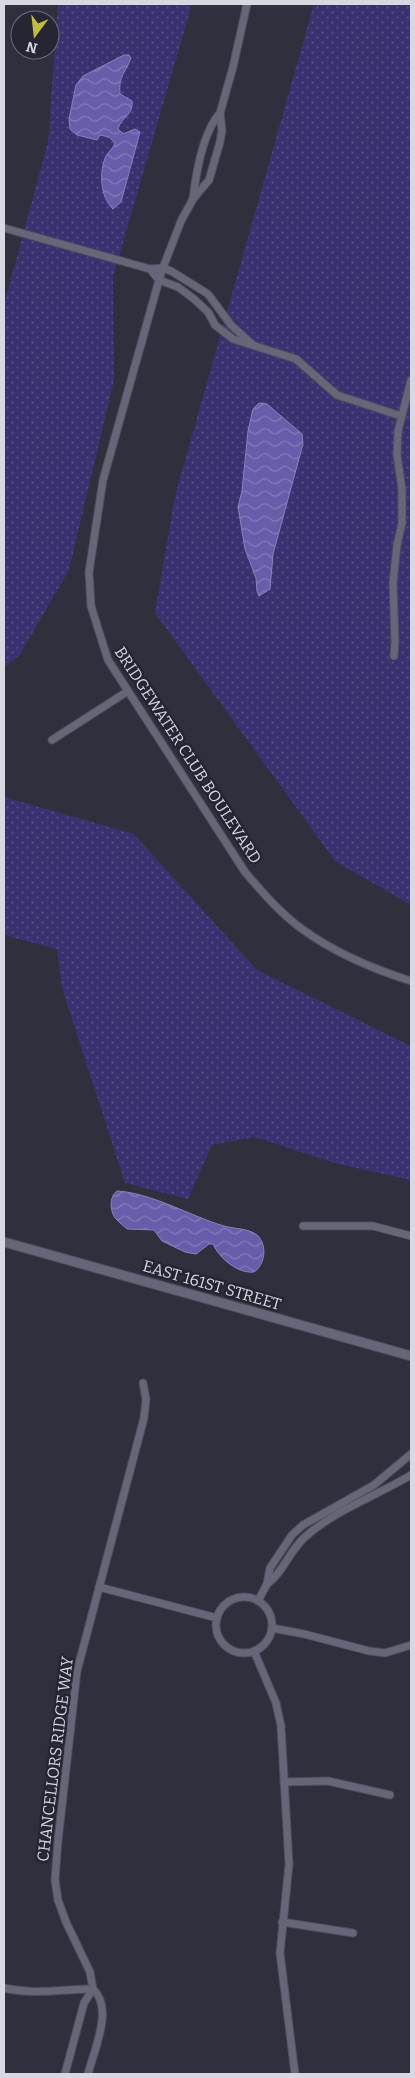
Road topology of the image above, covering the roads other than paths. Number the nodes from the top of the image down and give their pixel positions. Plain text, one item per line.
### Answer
1 (247, 4) edge
2 (220, 113) junction
3 (193, 199) junction
4 (4, 228) edge
5 (150, 268) junction
6 (163, 268) junction
7 (159, 280) junction
8 (217, 306) junction
9 (208, 312) junction
10 (252, 345) junction
11 (411, 380) edge
12 (401, 416) junction
13 (394, 656) dead end
14 (128, 691) junction
15 (52, 740) dead end
16 (411, 981) edge
17 (303, 1226) dead end
18 (411, 1236) edge
19 (4, 1242) edge
20 (411, 1356) edge
21 (144, 1383) dead end
22 (411, 1454) edge
23 (411, 1476) edge
24 (266, 1584) junction
25 (99, 1587) junction
26 (258, 1601) junction
27 (218, 1618) junction
28 (272, 1628) junction
29 (411, 1645) edge
30 (254, 1651) junction
31 (284, 1782) junction
32 (390, 1795) dead end
33 (282, 1922) junction
34 (353, 1933) dead end
35 (4, 1988) edge
36 (93, 1989) junction
37 (65, 2074) edge
38 (88, 2074) edge
39 (295, 2074) edge

1 - 2 street, BRIDGEWATER CLUB BOULEVARD
2 - 3 street, BRIDGEWATER CLUB BOULEVARD
2 - 3 street, BRIDGEWATER CLUB BOULEVARD
3 - 6 street, BRIDGEWATER CLUB BOULEVARD
4 - 5 street
5 - 6 street
5 - 7 street
6 - 7 street, BRIDGEWATER CLUB BOULEVARD
6 - 8 street
7 - 9 street
7 - 14 street, BRIDGEWATER CLUB BOULEVARD
8 - 9 street
8 - 10 street
9 - 10 street
10 - 12 street
11 - 12 street
12 - 13 street
14 - 15 street
14 - 16 street, BRIDGEWATER CLUB BOULEVARD
17 - 18 street
19 - 20 street, EAST 161ST STREET
21 - 25 street, CHANCELLORS RIDGE WAY
22 - 24 street
23 - 24 street
24 - 26 street
25 - 27 street
25 - 36 street, CHANCELLORS RIDGE WAY
26 - 27 street
26 - 28 street
27 - 30 street
28 - 29 street
28 - 30 street
30 - 31 street
31 - 32 street
31 - 33 street
33 - 34 street
33 - 39 street
35 - 36 street
36 - 37 street
36 - 38 street, CHANCELLORS RIDGE WAY

